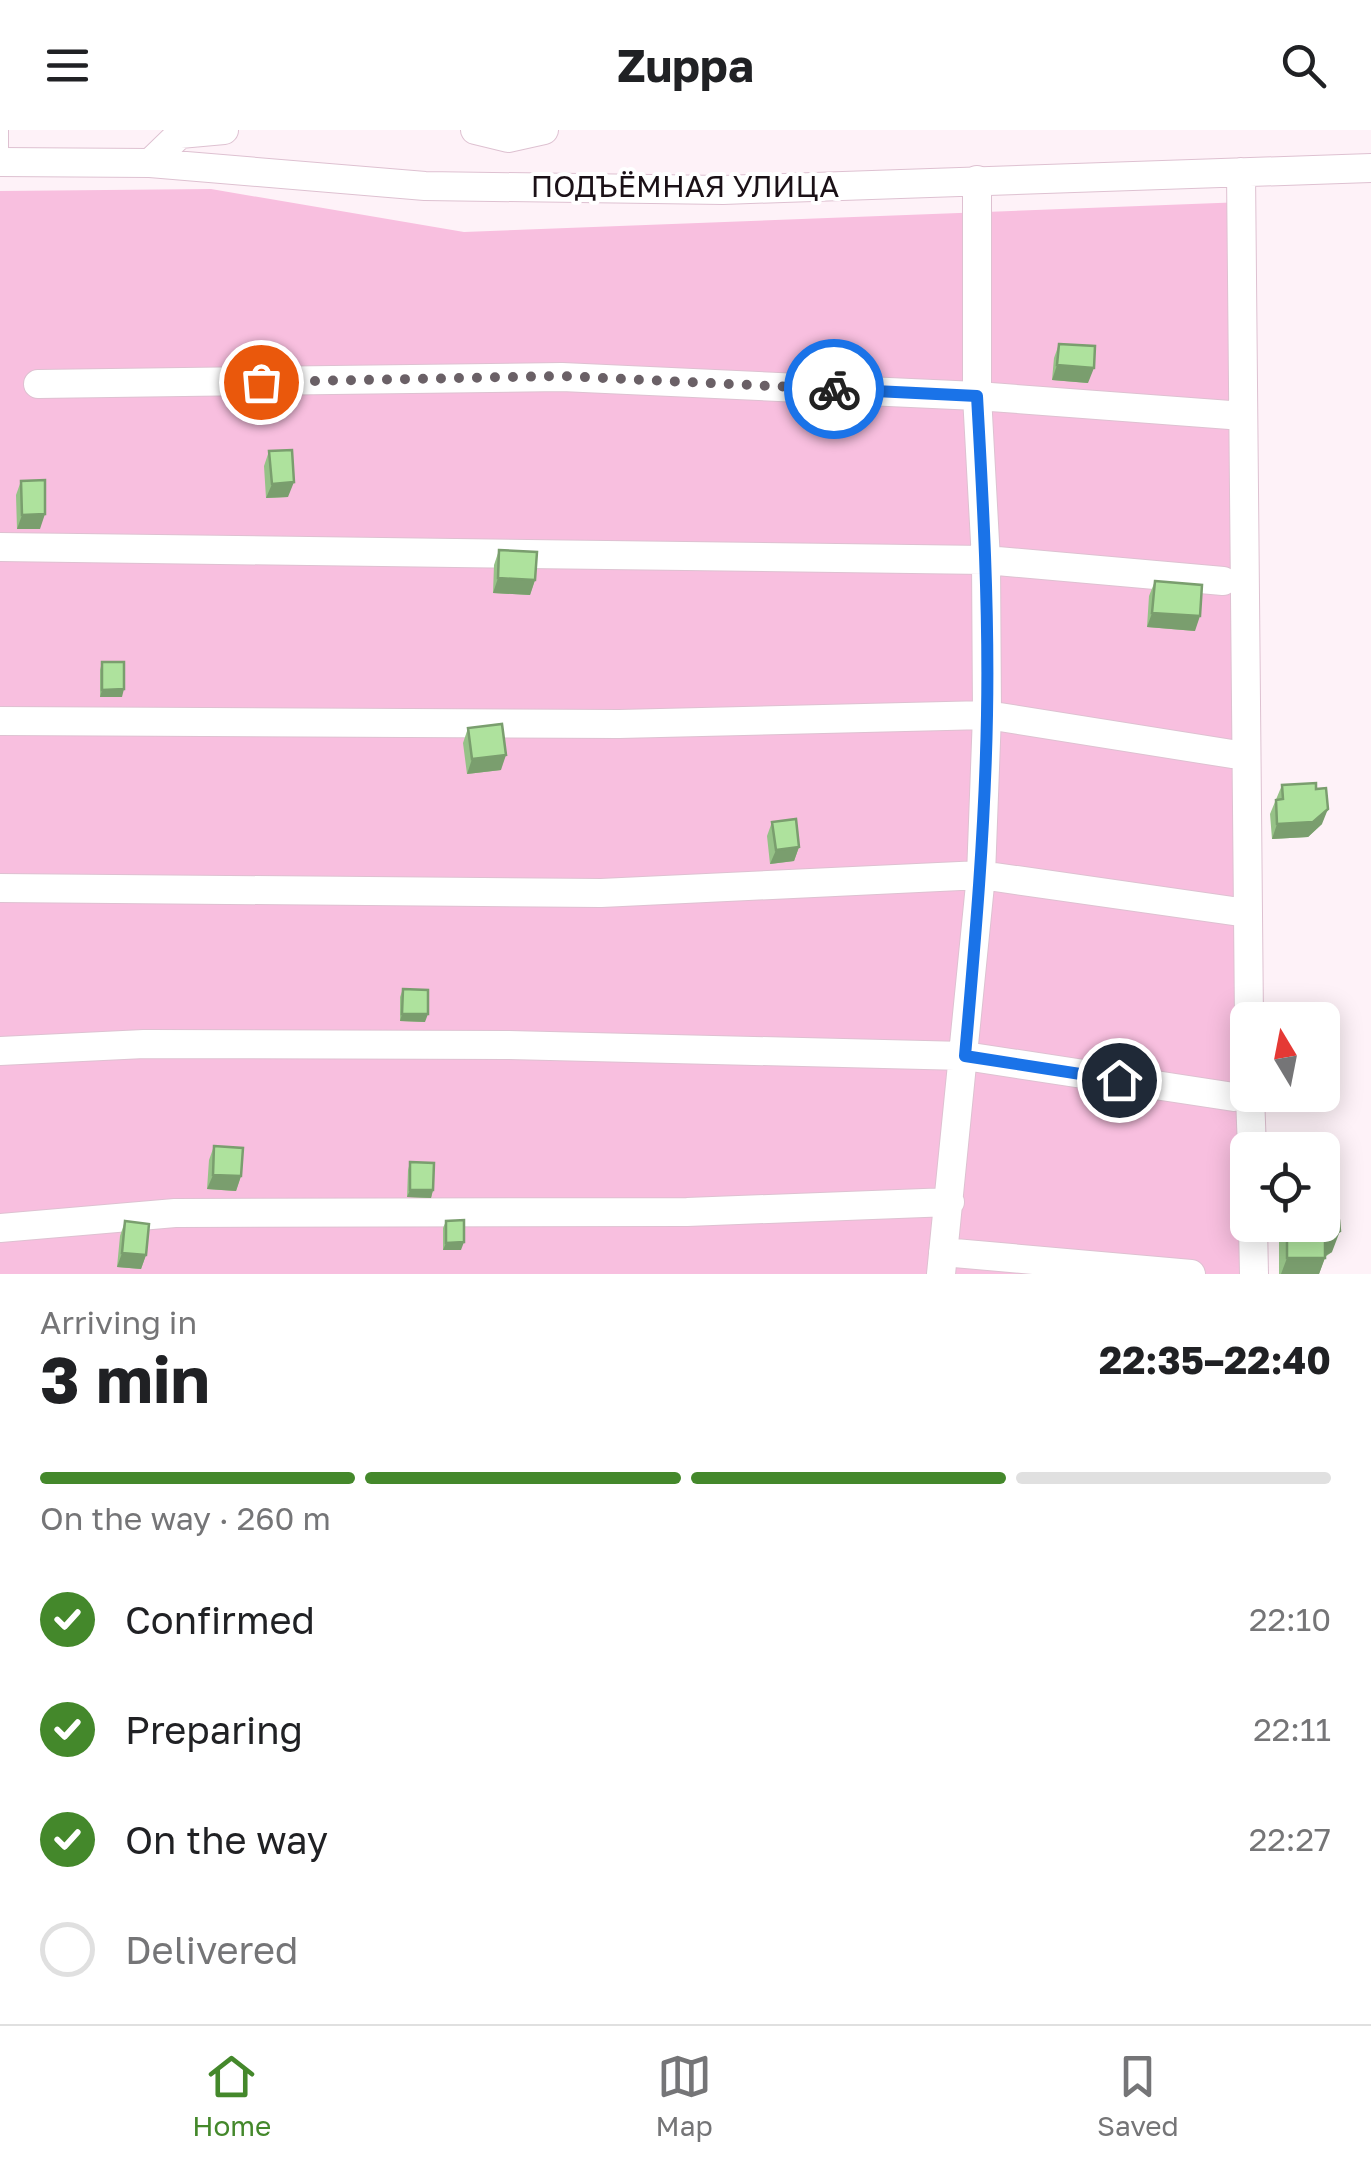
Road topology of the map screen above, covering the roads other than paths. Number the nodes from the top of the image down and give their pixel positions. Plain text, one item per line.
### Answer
1 (1, 130) edge
2 (224, 130) edge
3 (475, 130) edge
4 (544, 130) edge
5 (181, 132) edge
6 (1, 162) edge
7 (150, 162) junction
8 (1371, 168) edge
9 (1241, 172) junction
10 (978, 180) junction
11 (38, 384) dead end
12 (977, 396) junction
13 (1230, 415) dead end
14 (0, 547) edge
15 (986, 560) junction
16 (1223, 581) dead end
17 (987, 715) junction
18 (0, 722) edge
19 (1232, 754) dead end
20 (981, 875) junction
21 (0, 888) edge
22 (1240, 912) dead end
23 (1249, 1002) edge
24 (0, 1051) edge
25 (965, 1056) junction
26 (1230, 1094) edge
27 (950, 1202) junction
28 (0, 1228) edge
29 (1253, 1242) edge
30 (942, 1263) edge
31 (1191, 1274) edge
32 (1254, 1274) edge

1 - 6 lane
2 - 5 street
3 - 4 street
5 - 7 street
6 - 7 street, ПОДЪЁМНАЯ УЛИЦА
7 - 10 street, ПОДЪЁМНАЯ УЛИЦА
8 - 9 street, ПОДЪЁМНАЯ УЛИЦА
9 - 10 street, ПОДЪЁМНАЯ УЛИЦА
9 - 23 street
10 - 12 street
11 - 12 street
12 - 13 street
12 - 15 street
14 - 15 street
15 - 16 street
15 - 17 street
17 - 18 street
17 - 19 street
17 - 20 street
20 - 21 street
20 - 22 street
20 - 25 street
24 - 25 street
25 - 26 street
25 - 27 street
27 - 28 street
27 - 30 street
29 - 32 street
30 - 31 street

